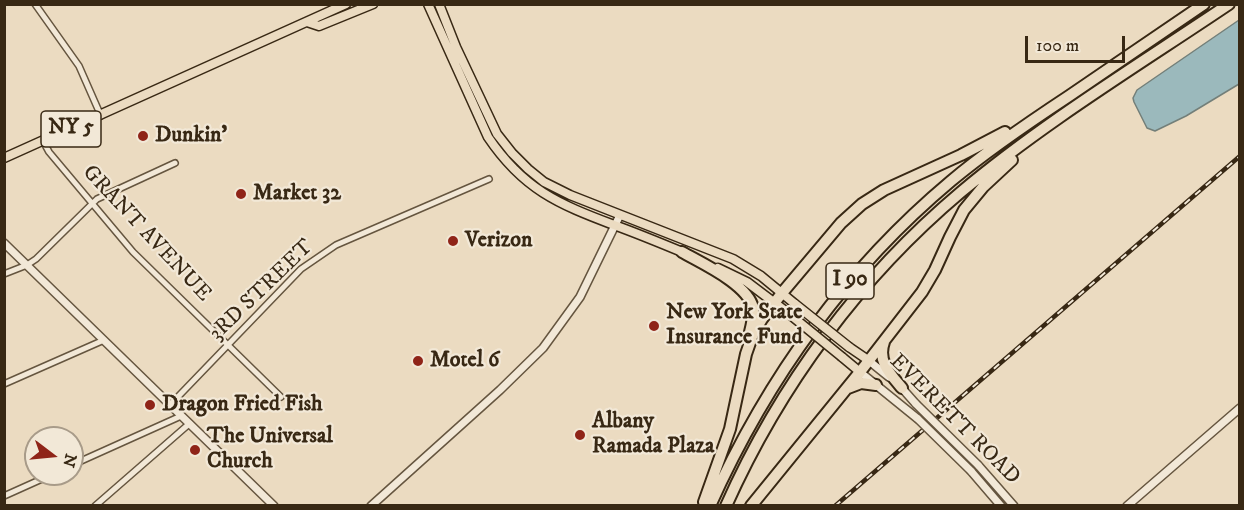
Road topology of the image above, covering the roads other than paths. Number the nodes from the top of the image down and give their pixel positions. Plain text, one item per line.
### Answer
1 (35, 4) edge
2 (346, 4) edge
3 (373, 4) edge
4 (441, 4) edge
5 (1204, 4) edge
6 (1229, 4) edge
7 (429, 6) edge
8 (307, 22) junction
9 (1100, 92) junction
10 (1051, 108) junction
11 (101, 116) junction
12 (43, 141) junction
13 (4, 158) edge
14 (175, 162) dead end
15 (489, 179) dead end
16 (92, 203) junction
17 (620, 215) junction
18 (616, 225) junction
19 (4, 243) edge
20 (682, 252) junction
21 (27, 265) junction
22 (4, 274) edge
23 (782, 293) junction
24 (775, 302) junction
25 (890, 331) junction
26 (104, 340) junction
27 (230, 345) junction
28 (868, 360) junction
29 (744, 364) junction
30 (860, 372) junction
31 (4, 384) edge
32 (876, 385) junction
33 (902, 388) junction
34 (846, 390) junction
35 (281, 397) dead end
36 (170, 405) junction
37 (1239, 408) edge
38 (181, 416) junction
39 (189, 424) junction
40 (84, 460) edge
41 (26, 486) edge
42 (4, 496) edge
43 (272, 505) edge
44 (95, 506) edge
45 (371, 506) edge
46 (703, 506) edge
47 (710, 506) edge
48 (726, 506) edge
49 (752, 506) edge
50 (1001, 506) edge
51 (1014, 506) edge
52 (1127, 506) edge

1 - 11 street
2 - 8 main road, NY 5
3 - 8 main road
4 - 17 main road
5 - 10 highway, I 90
6 - 9 highway, I 90
7 - 18 main road
8 - 11 main road, NY 5
9 - 25 highway
9 - 48 highway, I 90
10 - 23 highway
10 - 47 highway, I 90
11 - 12 main road, NY 5
12 - 13 main road, NY 5
12 - 16 street, GRANT AVENUE
14 - 16 street
15 - 27 street, 3RD STREET
16 - 21 street
16 - 27 street, GRANT AVENUE
17 - 18 street
17 - 23 main road
18 - 20 main road
18 - 45 street
19 - 21 street
20 - 24 main road
20 - 29 highway
21 - 22 street
21 - 26 street
23 - 24 highway
23 - 28 main road, bridge
24 - 29 highway
24 - 30 main road, bridge
25 - 28 highway
25 - 33 highway
26 - 31 street
26 - 36 street
27 - 35 street, GRANT AVENUE
27 - 36 street, 3RD STREET
28 - 30 highway
28 - 33 street, EVERETT ROAD
29 - 46 highway
30 - 32 street, EVERETT ROAD
30 - 34 highway
32 - 34 highway
32 - 50 street, EVERETT ROAD, bridge
33 - 51 street, EVERETT ROAD, bridge
34 - 49 highway
36 - 38 street
37 - 52 street
38 - 39 street
38 - 40 street
39 - 43 street
39 - 44 street
41 - 42 street

